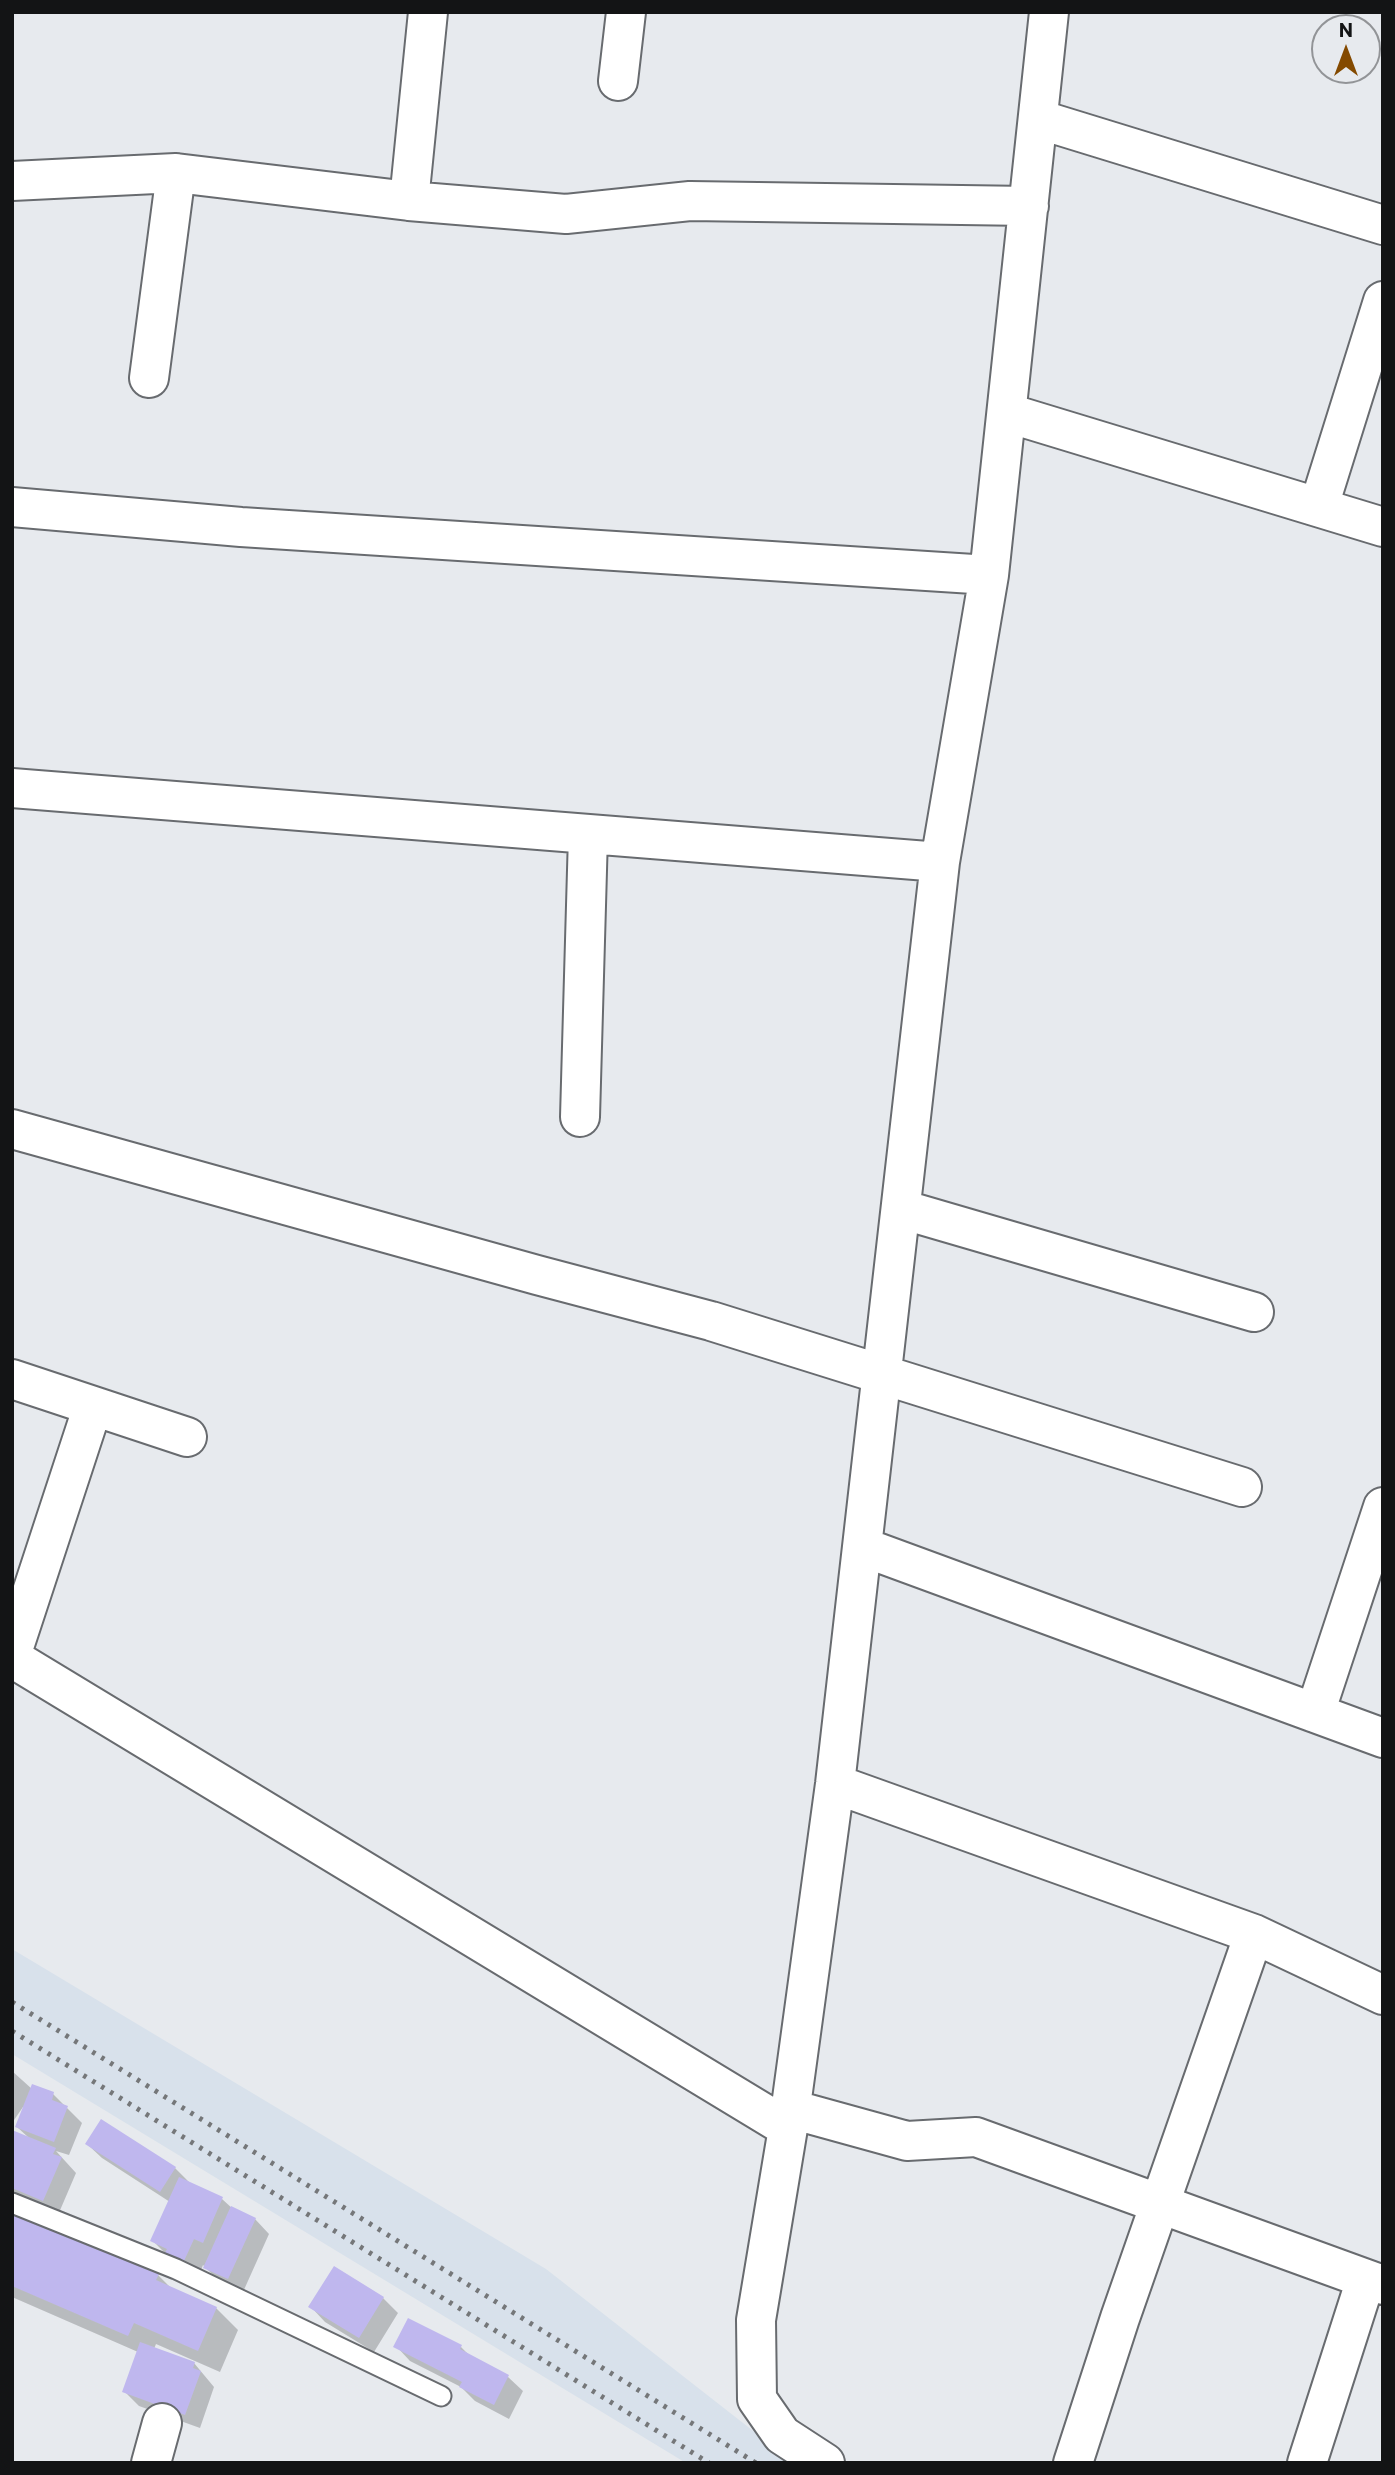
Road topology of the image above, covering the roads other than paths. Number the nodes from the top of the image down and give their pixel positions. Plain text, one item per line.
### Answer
1 (428, 12) edge
2 (626, 12) edge
3 (1049, 12) edge
4 (618, 81) dead end
5 (1038, 120) junction
6 (176, 173) junction
7 (12, 181) edge
8 (409, 201) junction
9 (1029, 206) junction
10 (1383, 225) edge
11 (1383, 301) edge
12 (149, 378) dead end
13 (1008, 413) junction
14 (1319, 506) junction
15 (12, 507) edge
16 (1383, 527) edge
17 (989, 575) junction
18 (12, 788) edge
19 (588, 835) junction
20 (940, 862) junction
21 (580, 1117) dead end
22 (12, 1129) edge
23 (901, 1209) junction
24 (1254, 1312) dead end
25 (883, 1375) junction
26 (12, 1378) edge
27 (93, 1406) junction
28 (187, 1437) dead end
29 (1242, 1487) dead end
30 (1383, 1507) edge
31 (863, 1548) junction
32 (12, 1656) edge
33 (1315, 1713) junction
34 (1383, 1738) edge
35 (835, 1784) junction
36 (1254, 1934) junction
37 (1383, 1995) edge
38 (789, 2118) junction
39 (12, 2203) edge
40 (1160, 2204) junction
41 (1375, 2282) edge
42 (441, 2396) dead end
43 (162, 2423) dead end
44 (151, 2463) edge
45 (824, 2463) edge
46 (1073, 2463) edge
47 (1307, 2463) edge

1 - 8 street
2 - 4 street
3 - 5 street
5 - 9 street
5 - 10 street
6 - 7 street
6 - 8 street
6 - 12 street
8 - 9 street
9 - 13 street
11 - 14 street
13 - 14 street
13 - 17 street
14 - 16 street
15 - 17 street
17 - 20 street
18 - 19 street
19 - 20 street
19 - 21 street
20 - 23 street
22 - 25 street
23 - 24 street
23 - 25 street
25 - 29 street
25 - 31 street
26 - 27 street
27 - 28 street
27 - 32 street
30 - 33 street
31 - 33 street
31 - 35 street
32 - 38 street
33 - 34 street
35 - 36 street
35 - 38 street
36 - 37 street
36 - 40 street
38 - 40 street
38 - 45 street
39 - 42 lane
40 - 41 street
40 - 46 street
41 - 47 street
43 - 44 street

